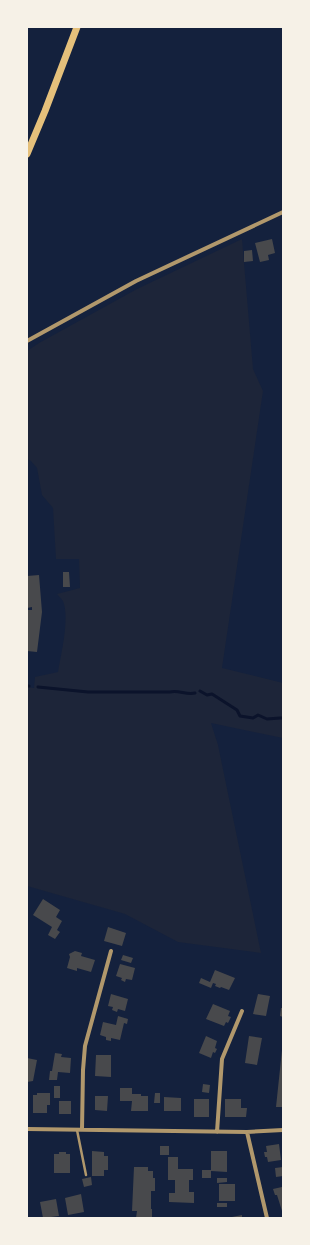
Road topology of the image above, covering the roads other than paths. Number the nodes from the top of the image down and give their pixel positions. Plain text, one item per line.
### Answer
1 (77, 27) edge
2 (27, 154) edge
3 (283, 212) edge
4 (27, 341) edge
5 (111, 951) dead end
6 (242, 1011) dead end
7 (27, 1129) edge
8 (77, 1129) junction
9 (82, 1129) junction
10 (283, 1130) edge
11 (217, 1132) junction
12 (247, 1132) junction
13 (86, 1175) dead end
14 (267, 1218) edge

1 - 2 main road
3 - 4 street
5 - 9 street
6 - 11 street
7 - 8 street
8 - 9 street
8 - 13 lane
9 - 11 street
10 - 12 street
11 - 12 street
12 - 14 street

